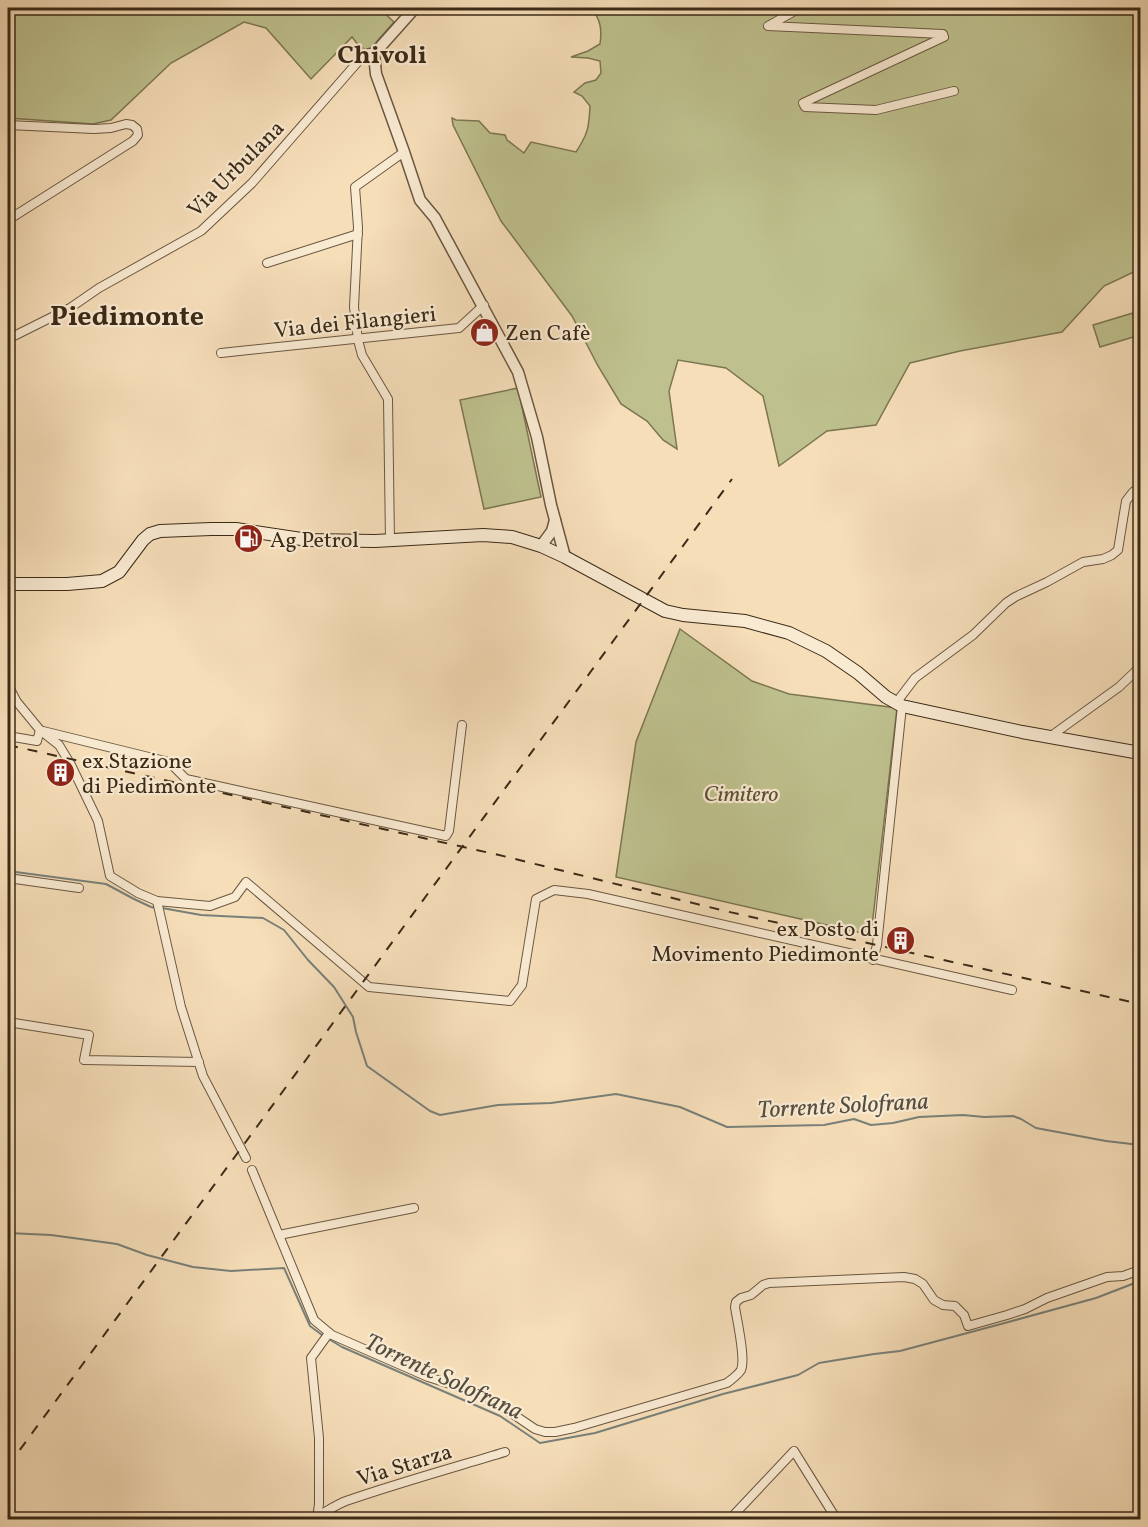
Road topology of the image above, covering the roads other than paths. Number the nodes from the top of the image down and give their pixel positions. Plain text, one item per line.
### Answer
1 (414, 8) edge
2 (800, 8) edge
3 (374, 54) junction
4 (954, 91) dead end
5 (8, 125) edge
6 (404, 152) junction
7 (8, 220) edge
8 (358, 234) junction
9 (267, 263) dead end
10 (484, 305) junction
11 (8, 339) edge
12 (358, 340) junction
13 (221, 353) dead end
14 (1140, 487) edge
15 (555, 520) junction
16 (390, 541) junction
17 (541, 546) junction
18 (565, 557) junction
19 (8, 584) edge
20 (1140, 667) edge
21 (8, 685) edge
22 (899, 704) junction
23 (462, 725) dead end
24 (40, 730) junction
25 (8, 735) edge
26 (1051, 736) junction
27 (1140, 753) edge
28 (8, 878) edge
29 (79, 888) dead end
30 (158, 907) junction
31 (873, 960) junction
32 (1012, 990) dead end
33 (8, 1022) edge
34 (199, 1062) junction
35 (246, 1158) dead end
36 (252, 1170) dead end
37 (414, 1208) dead end
38 (279, 1235) junction
39 (1140, 1270) edge
40 (327, 1336) junction
41 (505, 1452) dead end
42 (314, 1519) edge
43 (835, 1519) edge
44 (729, 1520) edge

1 - 3 street
2 - 4 street
3 - 6 street
3 - 11 street, Via Urbulana
5 - 7 street
6 - 8 street
6 - 10 street
8 - 9 street
8 - 12 street
10 - 12 street, Via dei Filangieri
10 - 15 street
12 - 13 street, Via dei Filangieri
12 - 16 street
14 - 22 street
15 - 17 street
15 - 18 street
16 - 17 main road
16 - 19 main road
17 - 18 main road
18 - 22 main road
20 - 26 street
21 - 24 street
22 - 26 main road
22 - 31 street
23 - 24 street
24 - 25 street
24 - 30 street
26 - 27 main road
28 - 29 street
30 - 31 street
30 - 34 street
31 - 32 street
33 - 34 street
34 - 35 street
36 - 38 street
37 - 38 street
38 - 40 street
39 - 40 street
40 - 42 street, Via Starza
41 - 42 street, Via Starza
43 - 44 street

